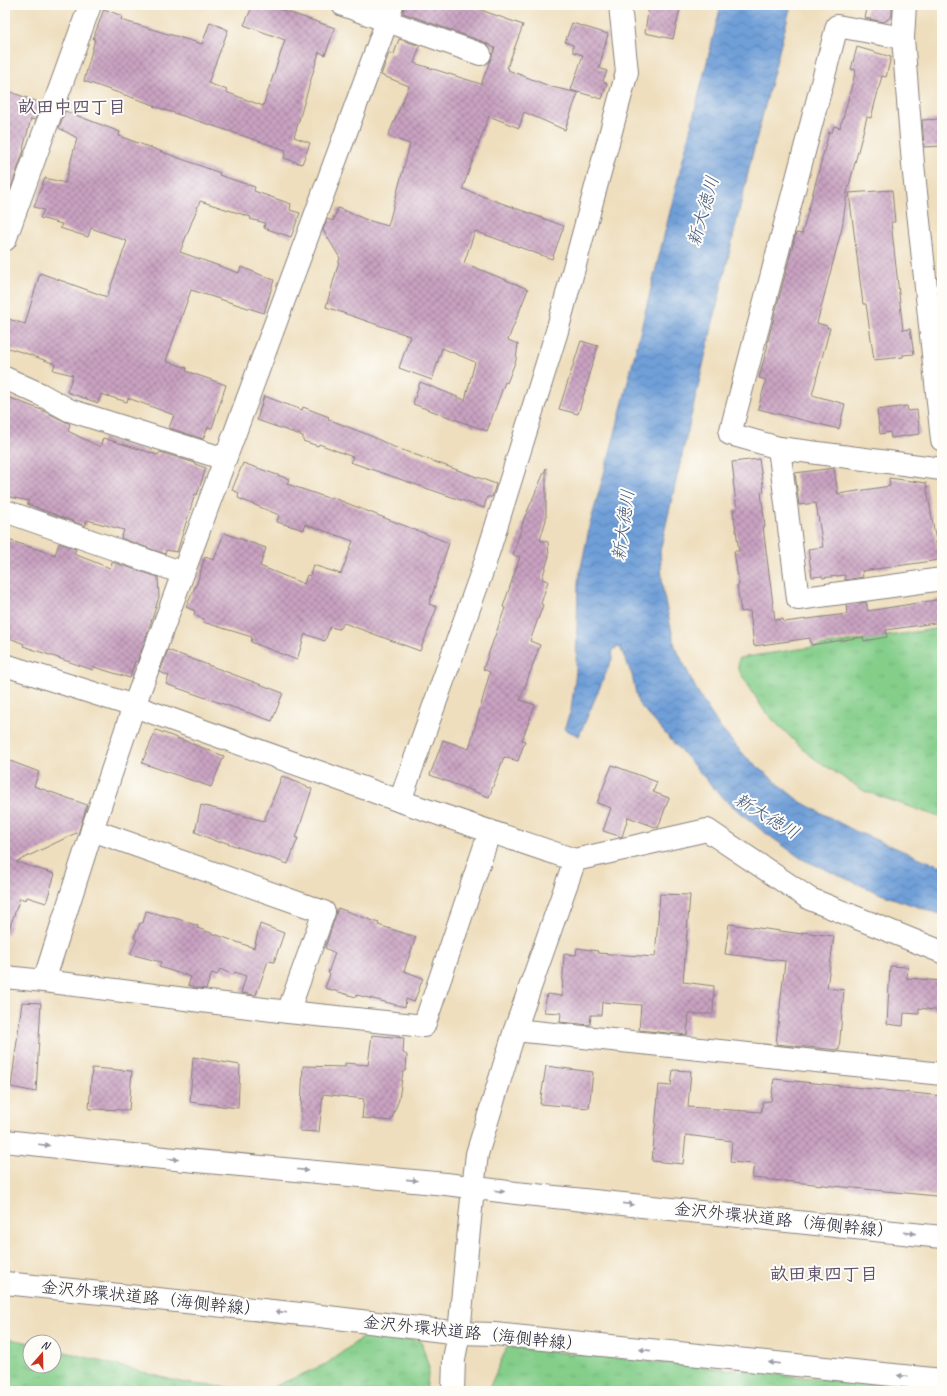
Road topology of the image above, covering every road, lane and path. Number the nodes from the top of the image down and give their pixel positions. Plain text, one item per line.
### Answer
1 (90, 5) edge
2 (343, 5) edge
3 (620, 5) edge
4 (905, 5) edge
5 (389, 13) edge
6 (903, 38) junction
7 (480, 54) dead end
8 (5, 240) edge
9 (5, 378) edge
10 (942, 440) edge
11 (779, 448) junction
12 (225, 459) junction
13 (942, 469) edge
14 (5, 511) edge
15 (183, 573) junction
16 (942, 579) edge
17 (5, 666) edge
18 (134, 706) junction
19 (400, 801) junction
20 (92, 830) junction
21 (490, 832) junction
22 (575, 860) junction
23 (942, 952) edge
24 (5, 977) edge
25 (44, 981) junction
26 (288, 1012) junction
27 (516, 1030) junction
28 (942, 1074) edge
29 (5, 1141) edge
30 (473, 1188) junction
31 (942, 1237) edge
32 (5, 1283) edge
33 (459, 1333) junction
34 (942, 1380) edge
35 (453, 1391) edge

1 - 8 street
2 - 5 street
3 - 19 street
4 - 6 street
5 - 7 street
5 - 12 street
6 - 10 street
6 - 11 street
9 - 12 street
11 - 13 street
11 - 16 street
12 - 15 street
14 - 15 street
15 - 18 street
17 - 18 street
18 - 19 street
18 - 20 street
19 - 21 street
20 - 25 street
20 - 26 street
21 - 22 street
21 - 26 street
22 - 23 street
22 - 27 street
24 - 25 street
25 - 26 street
27 - 28 street
27 - 30 street
29 -> 30 street, 金沢外環状道路（海側幹線）
30 -> 31 street, 金沢外環状道路（海側幹線）
30 - 33 street
33 -> 32 street, 金沢外環状道路（海側幹線）
34 -> 33 street, 金沢外環状道路（海側幹線）
33 - 35 street

